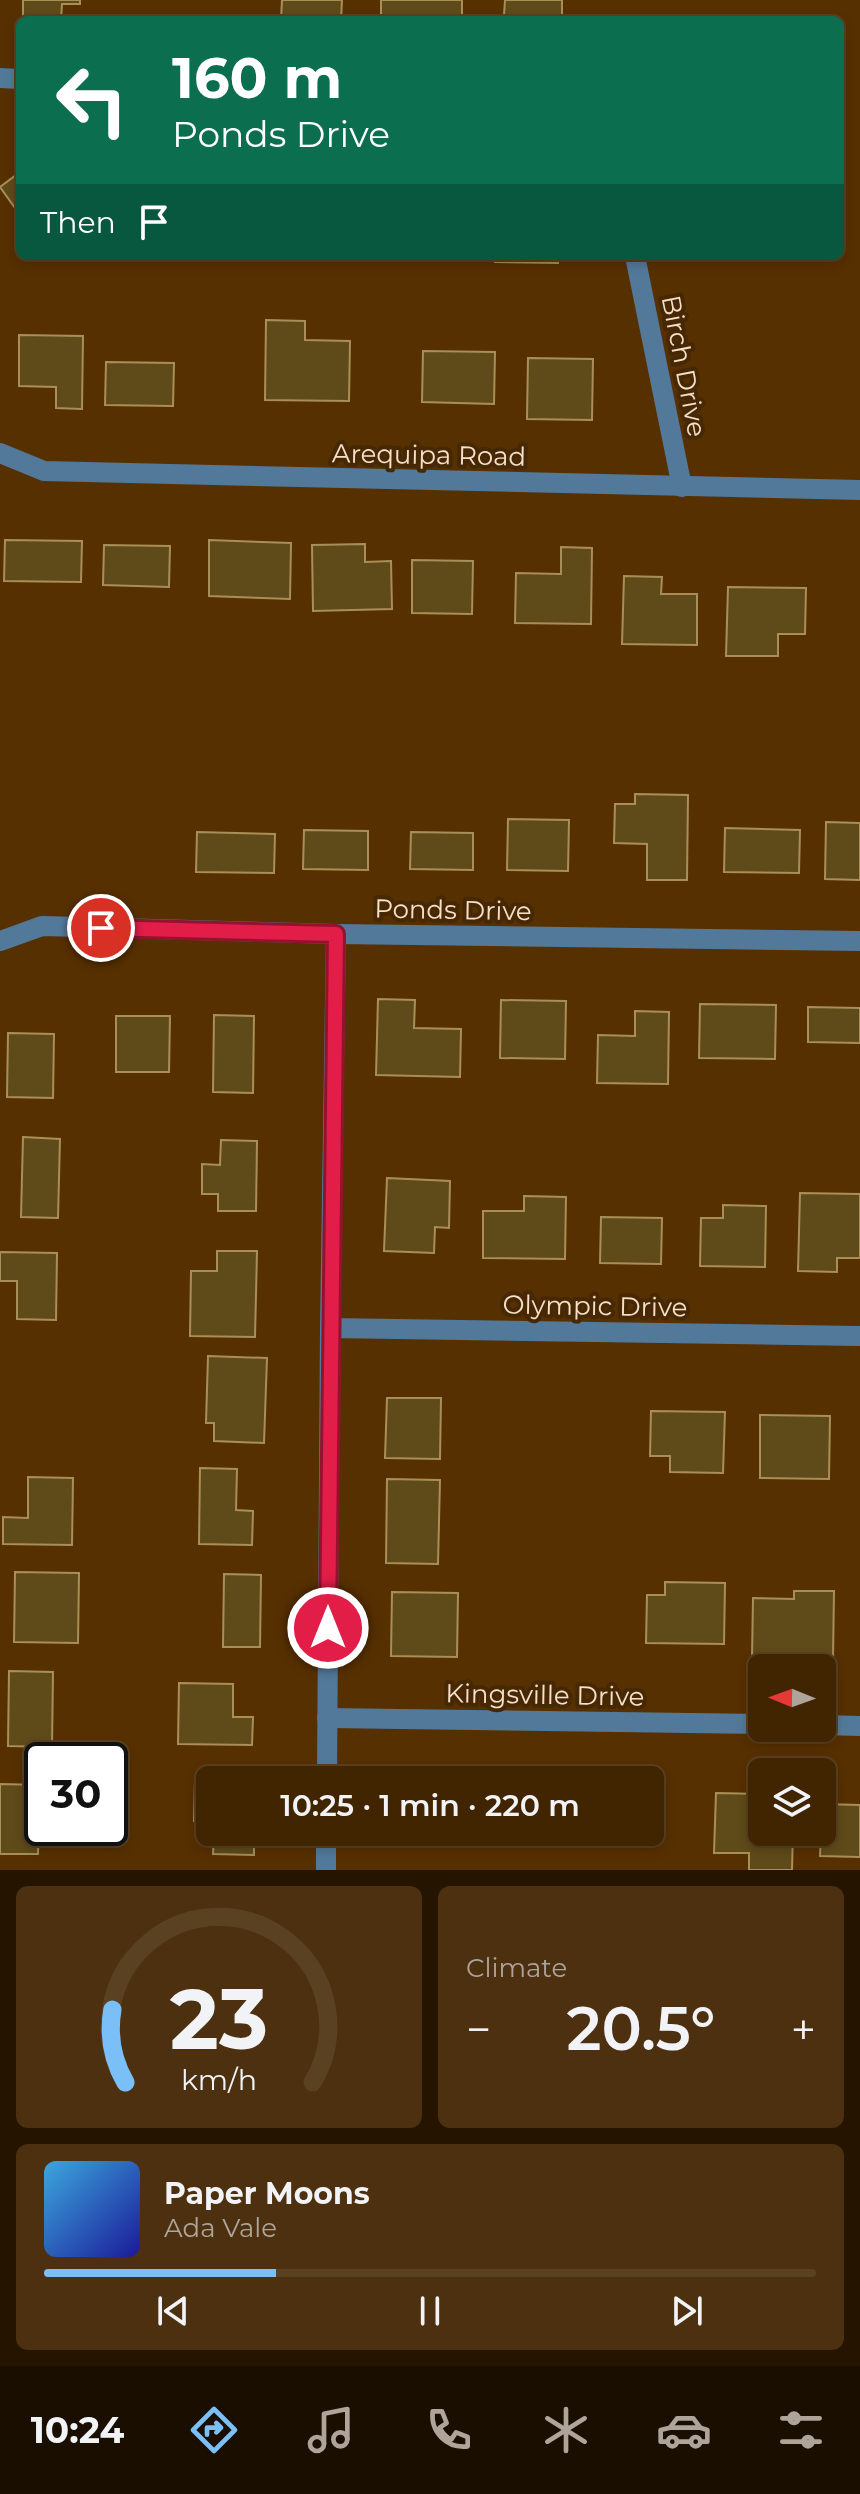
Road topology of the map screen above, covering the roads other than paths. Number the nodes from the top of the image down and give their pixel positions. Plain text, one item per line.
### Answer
1 (636, 260) edge
2 (0, 453) edge
3 (682, 487) junction
4 (860, 490) edge
5 (336, 934) junction
6 (0, 941) edge
7 (860, 941) edge
8 (330, 1328) junction
9 (860, 1336) edge
10 (327, 1718) junction
11 (748, 1724) edge
12 (836, 1725) edge
13 (860, 1726) edge
14 (327, 1766) edge
15 (326, 1846) edge
16 (326, 1870) edge

1 - 3 street, Birch Drive
2 - 3 street, Arequipa Road
3 - 4 street, Arequipa Road
5 - 6 street, Ponds Drive
5 - 7 street, Ponds Drive
5 - 8 street
8 - 9 street, Olympic Drive
8 - 10 street
10 - 11 street, Kingsville Drive
10 - 14 street
12 - 13 street
15 - 16 street

